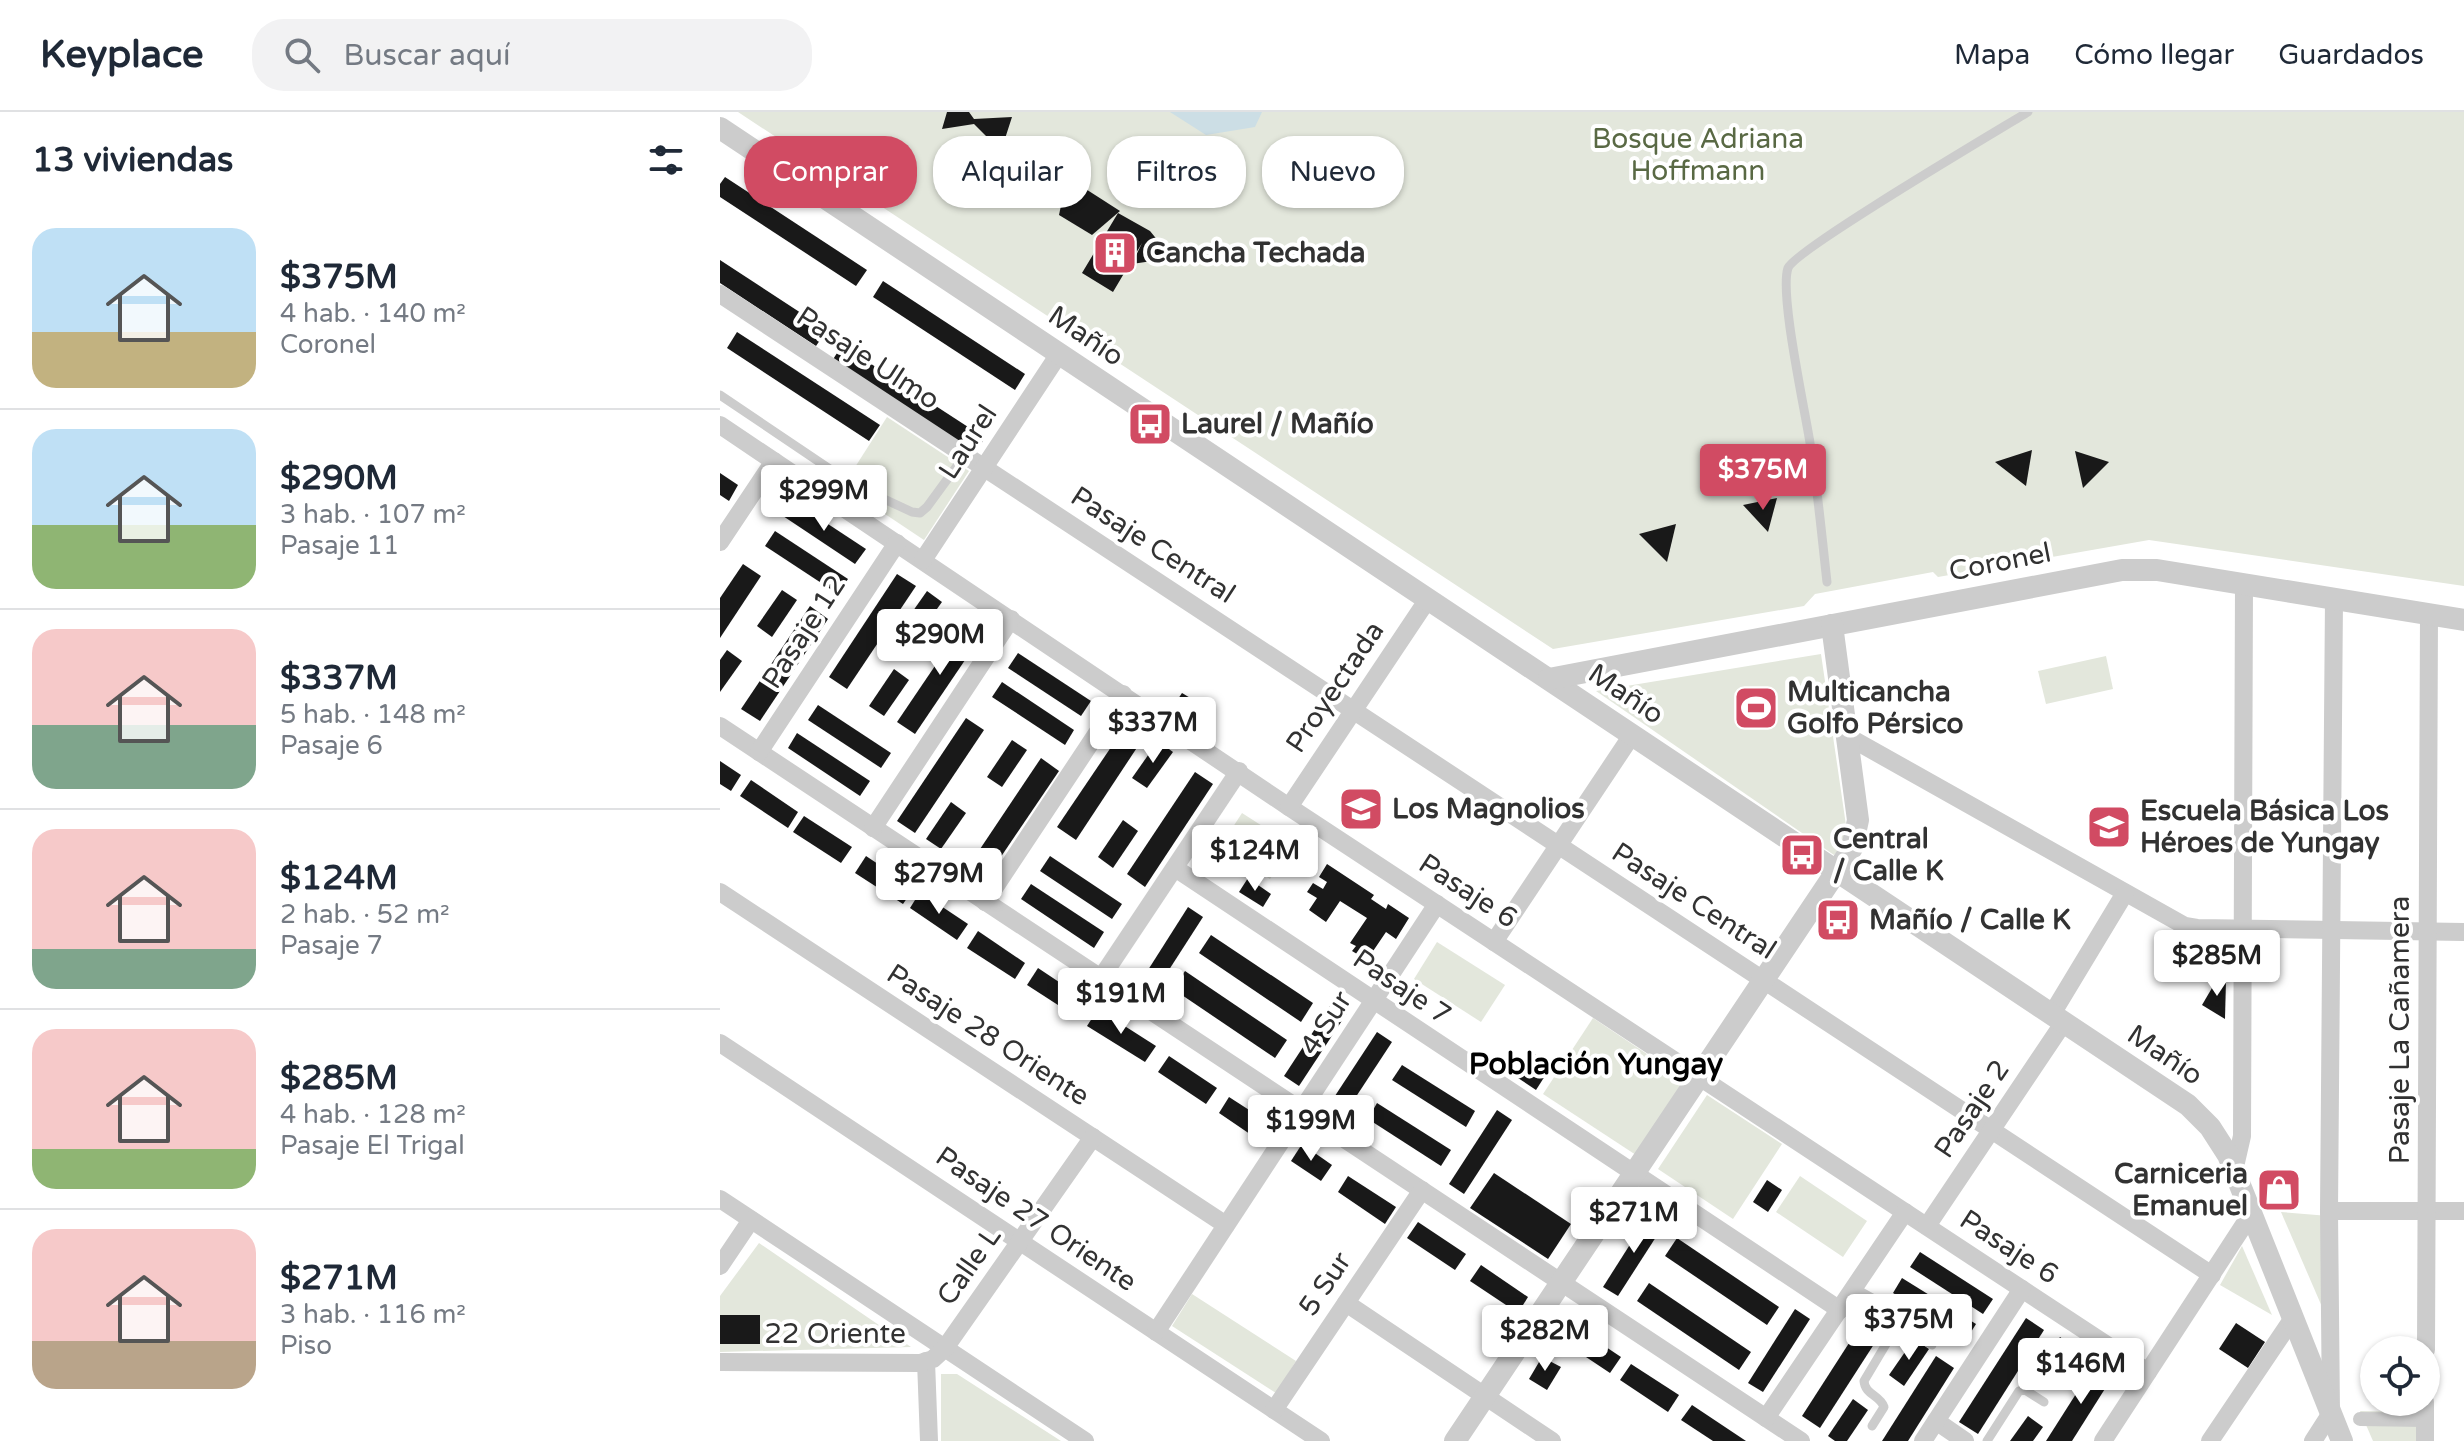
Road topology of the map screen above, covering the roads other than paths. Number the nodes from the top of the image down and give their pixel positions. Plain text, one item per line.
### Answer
1 (2028, 112) edge
2 (720, 128) edge
3 (720, 294) edge
4 (1059, 354) junction
5 (720, 395) edge
6 (720, 425) edge
7 (965, 455) junction
8 (774, 461) junction
9 (984, 468) junction
10 (720, 542) edge
11 (897, 543) junction
12 (923, 560) junction
13 (1827, 582) dead end
14 (2244, 584) junction
15 (1428, 599) junction
16 (2334, 599) junction
17 (2429, 614) junction
18 (1011, 619) junction
19 (2464, 620) edge
20 (1832, 625) junction
21 (1549, 679) junction
22 (1123, 694) junction
23 (1354, 711) junction
24 (720, 726) edge
25 (1632, 735) junction
26 (1847, 736) junction
27 (759, 752) junction
28 (1239, 771) junction
29 (1289, 807) junction
30 (873, 828) junction
31 (1558, 845) junction
32 (1175, 868) junction
33 (1837, 871) junction
34 (720, 892) edge
35 (2125, 893) junction
36 (985, 902) junction
37 (1437, 904) junction
38 (2243, 929) junction
39 (2332, 930) junction
40 (2428, 931) junction
41 (2464, 932) edge
42 (1494, 942) junction
43 (1101, 978) junction
44 (1764, 980) junction
45 (1373, 1002) junction
46 (2058, 1018) junction
47 (720, 1043) edge
48 (1699, 1077) junction
49 (1301, 1111) junction
50 (1992, 1130) junction
51 (1093, 1137) junction
52 (2234, 1171) junction
53 (1634, 1174) junction
54 (1422, 1190) junction
55 (720, 1199) edge
56 (2329, 1211) junction
57 (2427, 1211) junction
58 (2464, 1211) edge
59 (1905, 1212) junction
60 (2251, 1214) junction
61 (751, 1220) junction
62 (1226, 1225) junction
63 (1927, 1226) junction
64 (1020, 1242) junction
65 (720, 1266) edge
66 (2212, 1275) junction
67 (1561, 1282) junction
68 (1854, 1288) junction
69 (2022, 1289) junction
70 (1346, 1303) junction
71 (1840, 1310) junction
72 (2293, 1318) junction
73 (1898, 1324) junction
74 (1156, 1332) junction
75 (2426, 1336) edge
76 (1932, 1345) dead end
77 (945, 1348) junction
78 (926, 1361) junction
79 (720, 1362) edge
80 (2148, 1372) junction
81 (1485, 1396) junction
82 (2044, 1402) dead end
83 (1274, 1410) junction
84 (2331, 1413) junction
85 (2384, 1416) edge
86 (2425, 1416) edge
87 (1766, 1418) junction
88 (2360, 1419) dead end
89 (1936, 1421) junction
90 (1872, 1426) dead end
91 (929, 1441) edge
92 (1085, 1441) edge
93 (1321, 1441) edge
94 (1455, 1441) edge
95 (1552, 1441) edge
96 (1801, 1441) edge
97 (1923, 1441) edge
98 (1965, 1441) edge
99 (1987, 1441) edge
100 (2103, 1441) edge
101 (2210, 1441) edge
102 (2313, 1441) edge
103 (2342, 1441) edge
104 (2425, 1441) edge

1 - 13 lane
2 - 4 street, Mañío
3 - 7 street, Pasaje Ulmo
4 - 9 street, Laurel
4 - 15 street, Mañío
5 - 7 lane
6 - 8 street, Pasaje 6
7 - 9 street, Pasaje Ulmo
8 - 10 street
8 - 11 street, Pasaje 6
9 - 12 street, Laurel
9 - 23 street, Pasaje Central
11 - 12 street, Pasaje 6
11 - 27 street, Pasaje 12
12 - 18 street, Pasaje 6
14 - 16 street, Coronel
14 - 20 street, Coronel
14 - 38 street
15 - 21 street, Mañío
15 - 23 street, Proyectada
16 - 17 street, Coronel
16 - 39 street
17 - 19 street, Coronel
17 - 40 street, Pasaje La Cañamera
18 - 22 street, Pasaje 6
18 - 30 street
20 - 21 street, Coronel
20 - 26 street
21 - 25 street, Mañío
22 - 28 street, Pasaje 6
22 - 36 street
23 - 29 street, Proyectada
23 - 31 street, Pasaje Central
24 - 27 street
25 - 31 street
25 - 33 street, Mañío
26 - 33 street
26 - 35 street
27 - 30 street
28 - 29 street, Pasaje 6
28 - 32 street
29 - 37 street, Pasaje 6
30 - 36 street
31 - 42 street
31 - 44 street, Pasaje Central
32 - 43 street
32 - 45 street, Pasaje 7
33 - 44 street
33 - 46 street, Mañío
34 - 51 street, Pasaje 28 Oriente
35 - 38 street
35 - 46 street, Pasaje 2
36 - 43 street
37 - 42 street, Pasaje 6
37 - 45 street, 4 Sur
38 - 39 street
38 - 52 street
39 - 40 street
39 - 56 street
40 - 41 street
40 - 57 street, Pasaje La Cañamera
42 - 48 street, Pasaje 6
43 - 49 street
44 - 48 street
44 - 50 street, Pasaje Central
45 - 49 street, 4 Sur
45 - 53 street, Pasaje 7
46 - 50 street, Pasaje 2
46 - 52 street, Mañío
47 - 64 street, Pasaje 27 Oriente
48 - 53 street
48 - 59 street, Pasaje 6
49 - 54 street
49 - 62 street, 4 Sur
50 - 63 street, Pasaje 2
50 - 66 street, Pasaje Central
51 - 62 street, Pasaje 28 Oriente
51 - 64 street, Calle L
52 - 60 street, Mañío
53 - 67 street
53 - 71 street, Pasaje 7
54 - 67 street
54 - 70 street, 5 Sur
55 - 61 street
56 - 57 street
56 - 84 street
57 - 58 street
57 - 75 street, Pasaje La Cañamera
59 - 63 street, Pasaje 6
59 - 68 street
60 - 66 street
60 - 72 street, Mañío
61 - 65 street
61 - 77 street
62 - 74 street, 4 Sur
63 - 69 street, Pasaje 6
64 - 74 street, Pasaje 27 Oriente
64 - 77 street, Calle L
66 - 80 street
67 - 81 street
67 - 87 street
68 - 71 street
68 - 73 lane
69 - 80 street, Pasaje 6
69 - 89 street
70 - 81 street
70 - 83 street, 5 Sur
71 - 87 street
72 - 84 street, Mañío
72 - 101 street
73 - 76 lane
73 - 90 lane
74 - 83 street, Pasaje 27 Oriente
77 - 78 street, 22 Oriente
77 - 92 street
78 - 79 street, 22 Oriente
78 - 91 street
80 - 100 street
81 - 94 street
81 - 95 street
82 - 99 lane
83 - 93 street, Pasaje 27 Oriente
84 - 102 street
84 - 103 street, Mañío
85 - 88 street
86 - 104 street
87 - 96 street
89 - 97 street
89 - 98 street

